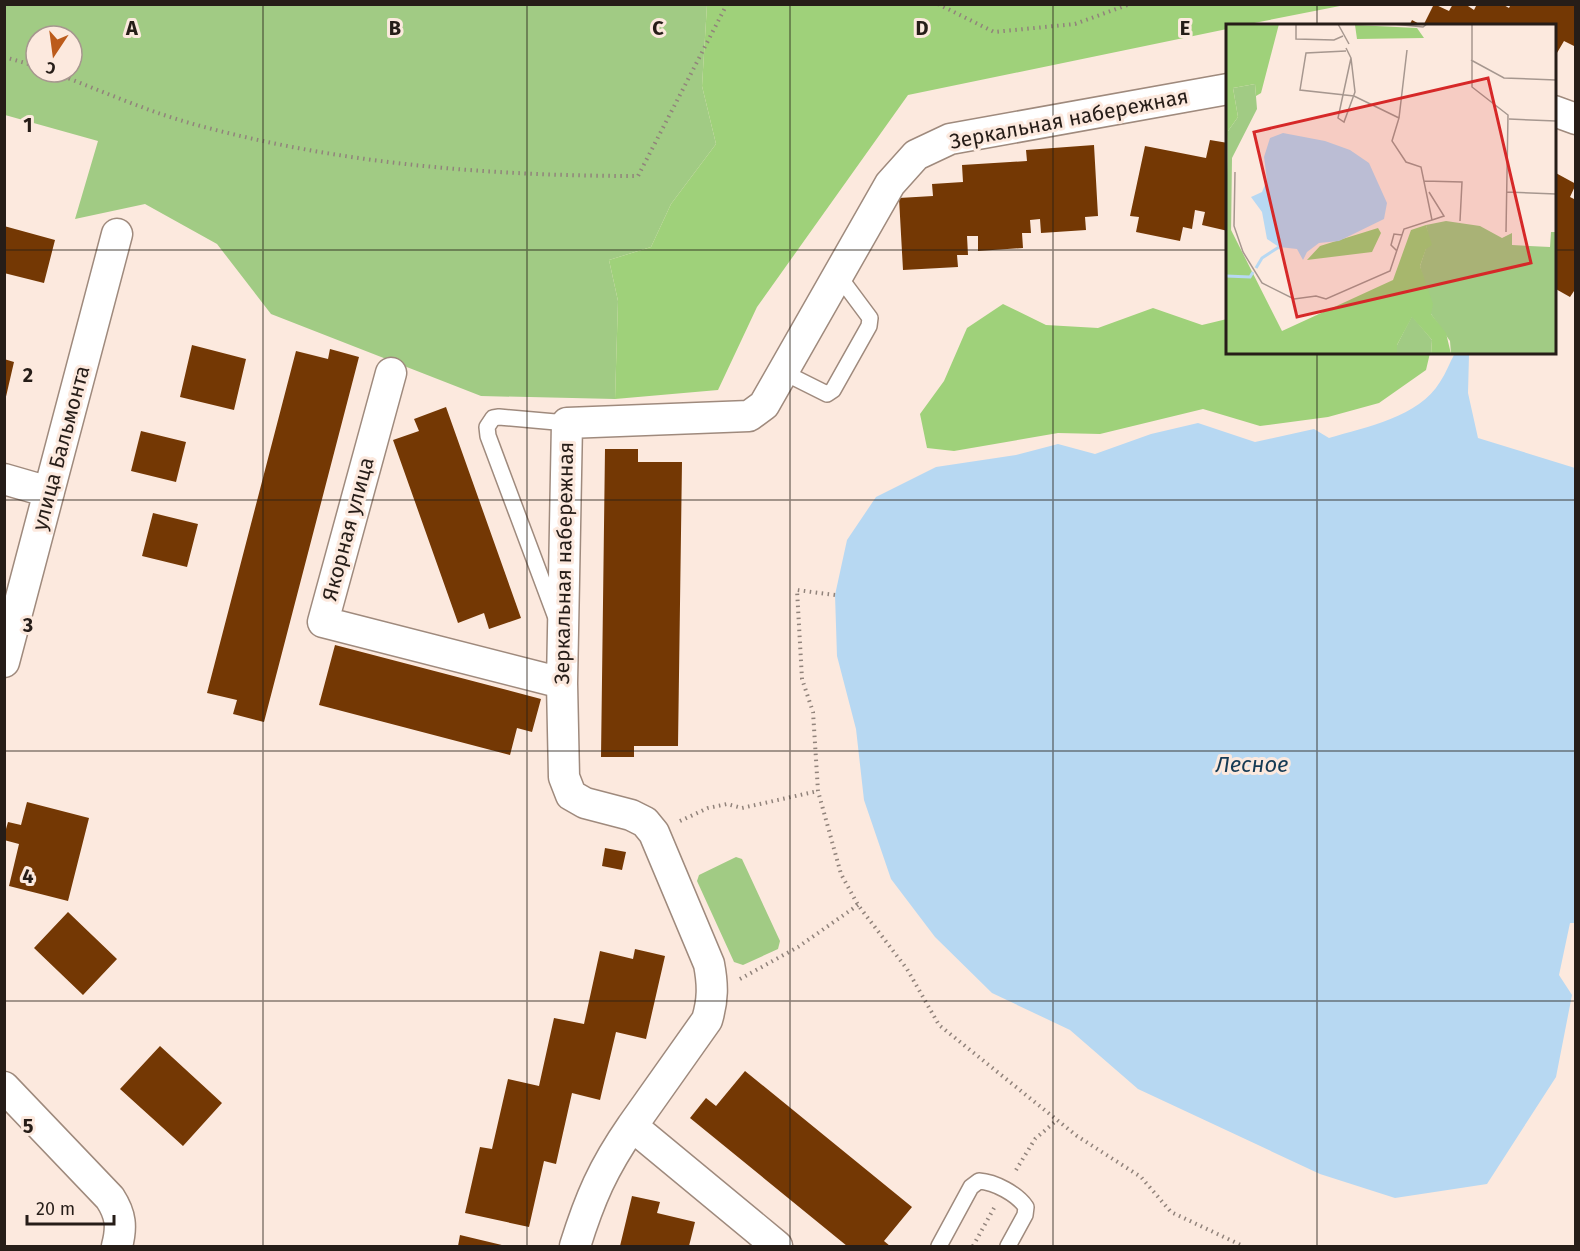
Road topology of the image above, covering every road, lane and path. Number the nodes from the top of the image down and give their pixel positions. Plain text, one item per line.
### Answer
1 (727, 4) edge
2 (938, 4) edge
3 (1130, 4) edge
4 (4, 57) edge
5 (24, 63) edge
6 (84, 84) edge
7 (1226, 89) edge
8 (1556, 112) edge
9 (1575, 119) edge
10 (117, 234) dead end
11 (838, 275) junction
12 (391, 372) dead end
13 (783, 372) junction
14 (567, 423) junction
15 (4, 480) edge
16 (49, 492) junction
17 (835, 595) dead end
18 (562, 634) junction
19 (4, 662) edge
20 (562, 682) junction
21 (818, 791) junction
22 (654, 833) junction
23 (858, 905) junction
24 (713, 985) junction
25 (4, 1088) edge
26 (632, 1126) junction
27 (117, 1246) edge
28 (575, 1246) edge
29 (777, 1246) edge
30 (939, 1246) edge
31 (1008, 1246) edge
32 (1243, 1246) edge

1 - 6 path
2 - 3 path
4 - 5 path
7 - 11 street, Зеркальная набережная
8 - 9 street
10 - 16 street, улица Бальмонта
11 - 13 street, Зеркальная набережная
11 - 13 lane
12 - 20 street, Якорная улица
13 - 14 street, Зеркальная набережная
14 - 18 street, Зеркальная набережная
14 - 18 lane
15 - 16 street
16 - 19 street, улица Бальмонта
17 - 21 path
18 - 20 street, Зеркальная набережная
20 - 22 street, Зеркальная набережная
21 - 22 path
21 - 23 path
22 - 24 street, Зеркальная набережная
23 - 24 path
23 - 32 path
24 - 26 street, Зеркальная набережная
25 - 27 street
26 - 28 street, Зеркальная набережная
26 - 29 street
30 - 31 lane

